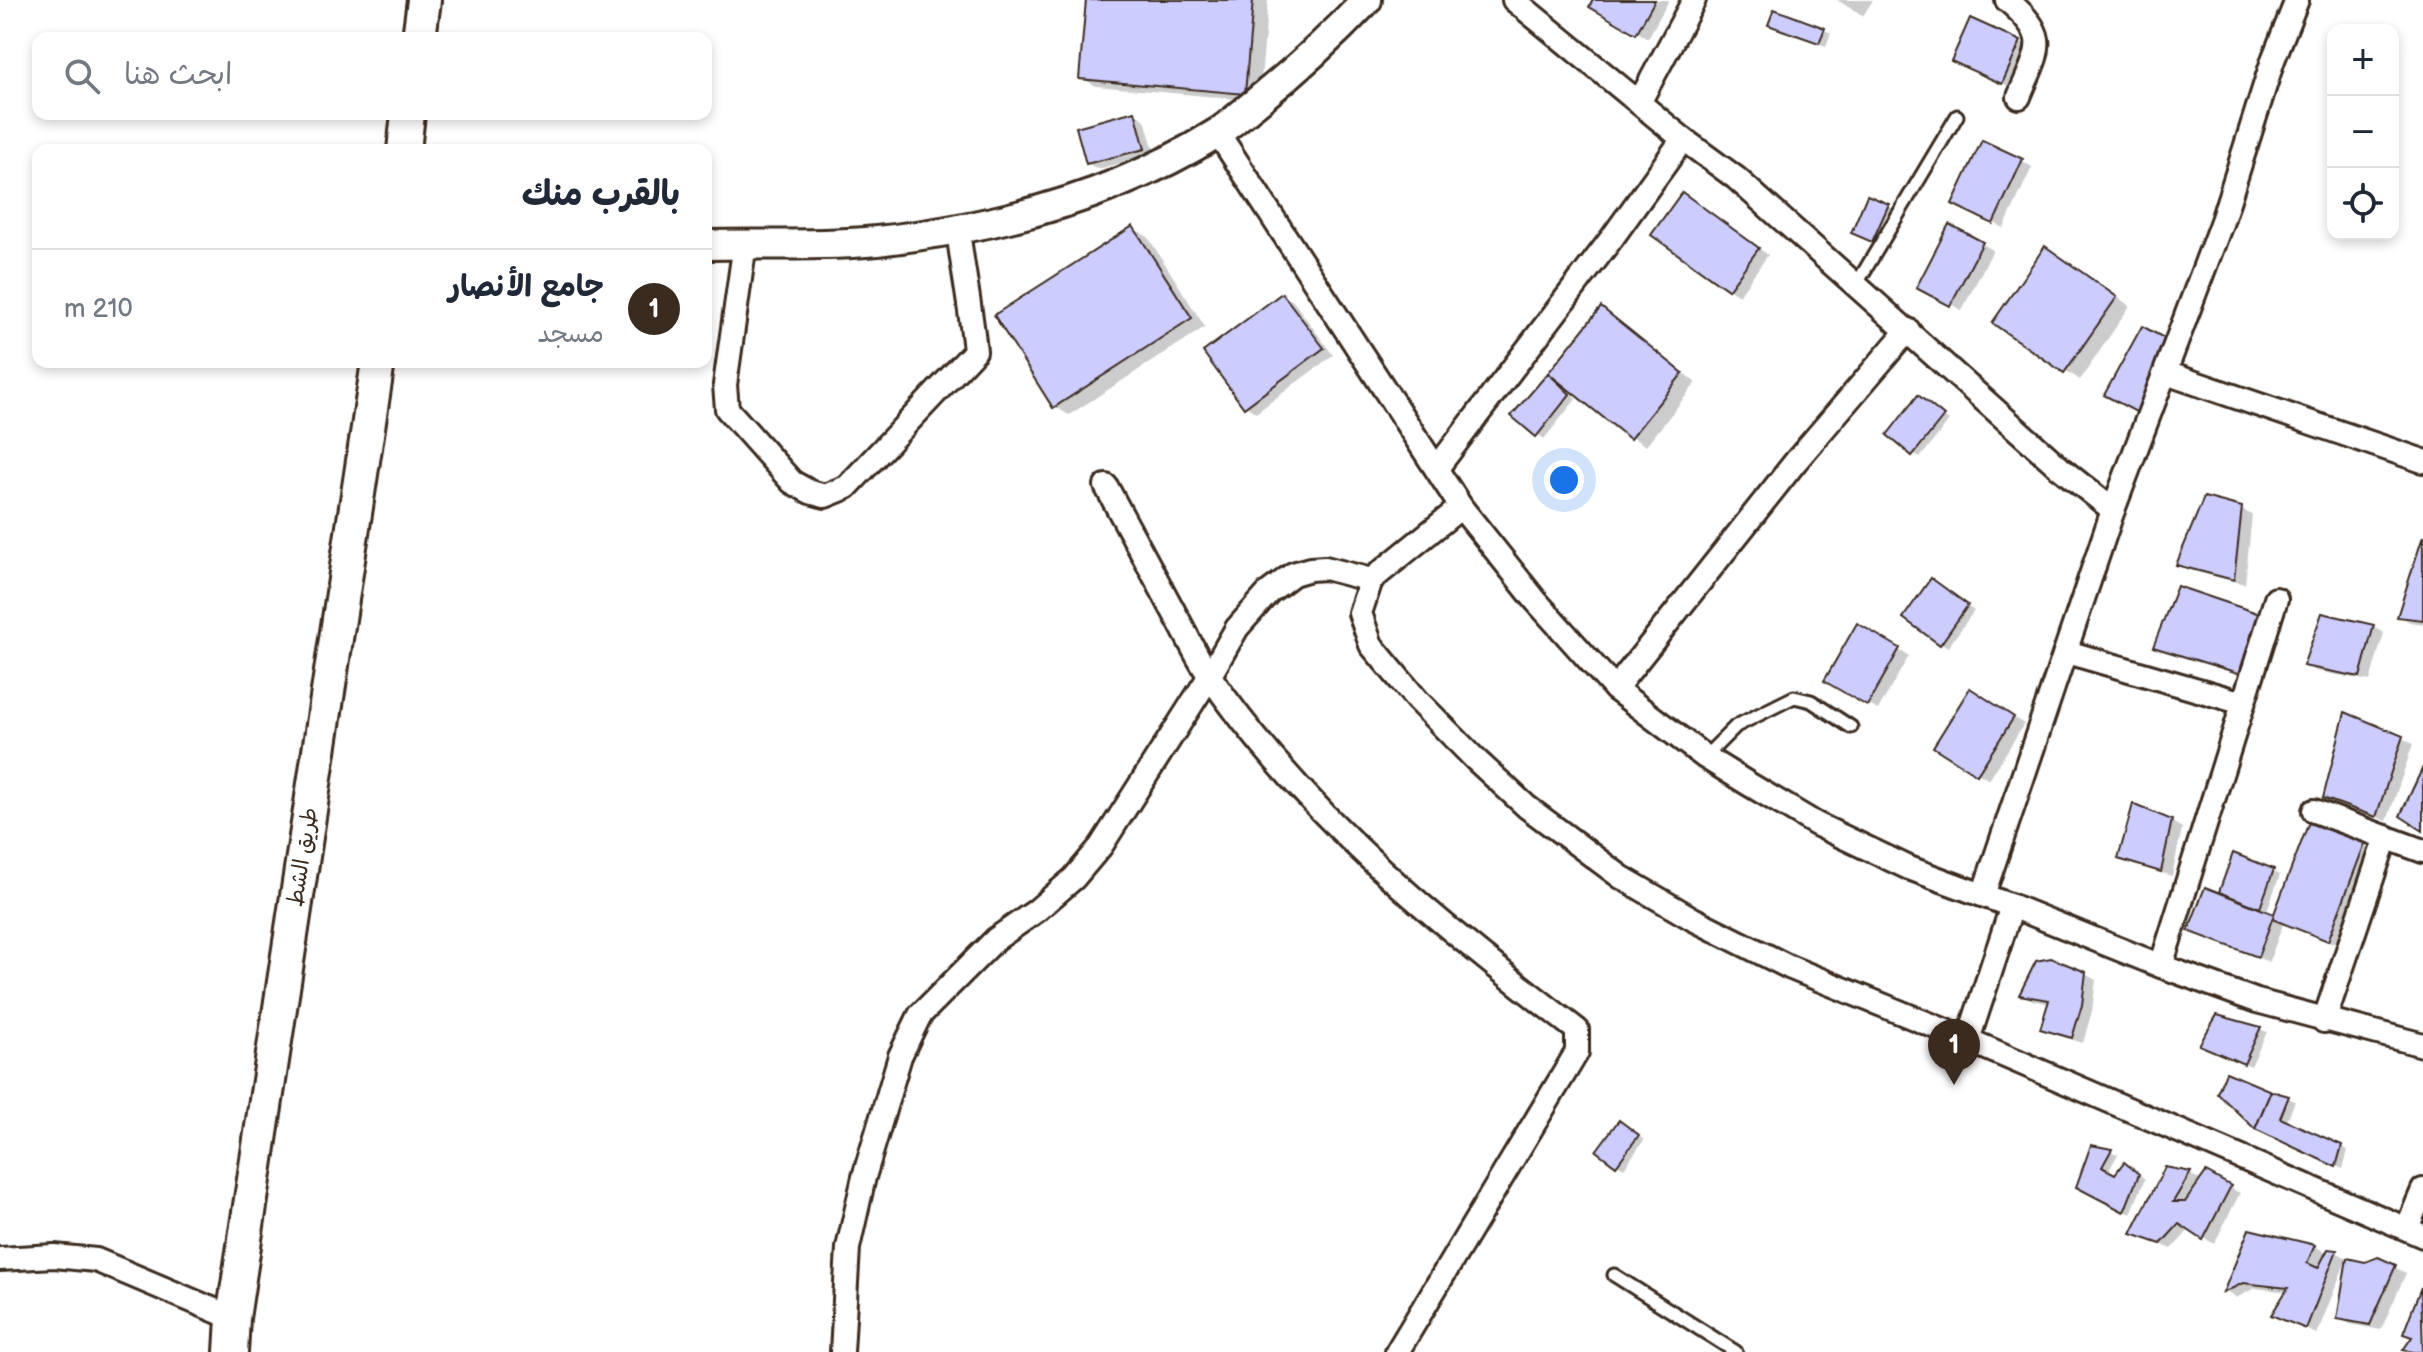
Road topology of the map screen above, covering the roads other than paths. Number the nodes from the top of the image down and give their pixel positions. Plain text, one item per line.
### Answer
1 (424, 0) edge
2 (1367, 0) edge
3 (1514, 0) edge
4 (1694, 0) edge
5 (2007, 0) edge
6 (2297, 0) edge
7 (420, 32) edge
8 (2019, 97) dead end
9 (1640, 101) junction
10 (1957, 116) dead end
11 (407, 120) edge
12 (1218, 133) junction
13 (1683, 139) junction
14 (405, 144) edge
15 (958, 230) junction
16 (745, 243) junction
17 (712, 245) edge
18 (1856, 285) junction
19 (1908, 330) junction
20 (377, 368) edge
21 (2166, 373) junction
22 (2423, 461) edge
23 (1437, 468) junction
24 (1106, 486) dead end
25 (1461, 507) junction
26 (2113, 510) junction
27 (1371, 580) junction
28 (2276, 599) dead end
29 (2067, 652) junction
30 (1209, 677) junction
31 (1615, 689) junction
32 (2243, 703) junction
33 (1851, 727) dead end
34 (1705, 757) junction
35 (2314, 811) dead end
36 (2386, 837) junction
37 (2423, 851) edge
38 (1983, 895) junction
39 (2012, 906) junction
40 (2161, 966) junction
41 (2324, 1021) junction
42 (1968, 1040) junction
43 (2423, 1045) edge
44 (2423, 1190) edge
45 (2415, 1232) edge
46 (0, 1259) edge
47 (1614, 1275) dead end
48 (233, 1318) junction
49 (231, 1352) edge
50 (842, 1352) edge
51 (1397, 1352) edge
52 (1736, 1352) edge

1 - 7 main road
2 - 12 street
3 - 9 street
4 - 9 street
5 - 8 street
6 - 21 street
9 - 13 street
10 - 18 lane
11 - 14 main road
12 - 15 street
12 - 23 street
13 - 18 street
13 - 23 street
15 - 16 street
15 - 16 street
16 - 17 street
18 - 19 street
19 - 26 street
19 - 31 street
20 - 48 main road, طريق الشط
21 - 22 street
21 - 26 street
23 - 25 street
24 - 30 street
25 - 27 street
25 - 31 street
26 - 29 street
27 - 30 street
27 - 42 street
28 - 32 street
29 - 32 street
29 - 38 street
30 - 50 street
30 - 51 street
31 - 34 street
32 - 40 street
33 - 34 lane
34 - 38 street
35 - 36 street
36 - 37 street
36 - 41 street
38 - 39 street
39 - 40 street
39 - 42 street
40 - 41 street
41 - 43 street
42 - 45 street
44 - 45 street
46 - 48 street
47 - 52 lane
48 - 49 main road, طريق الشط

